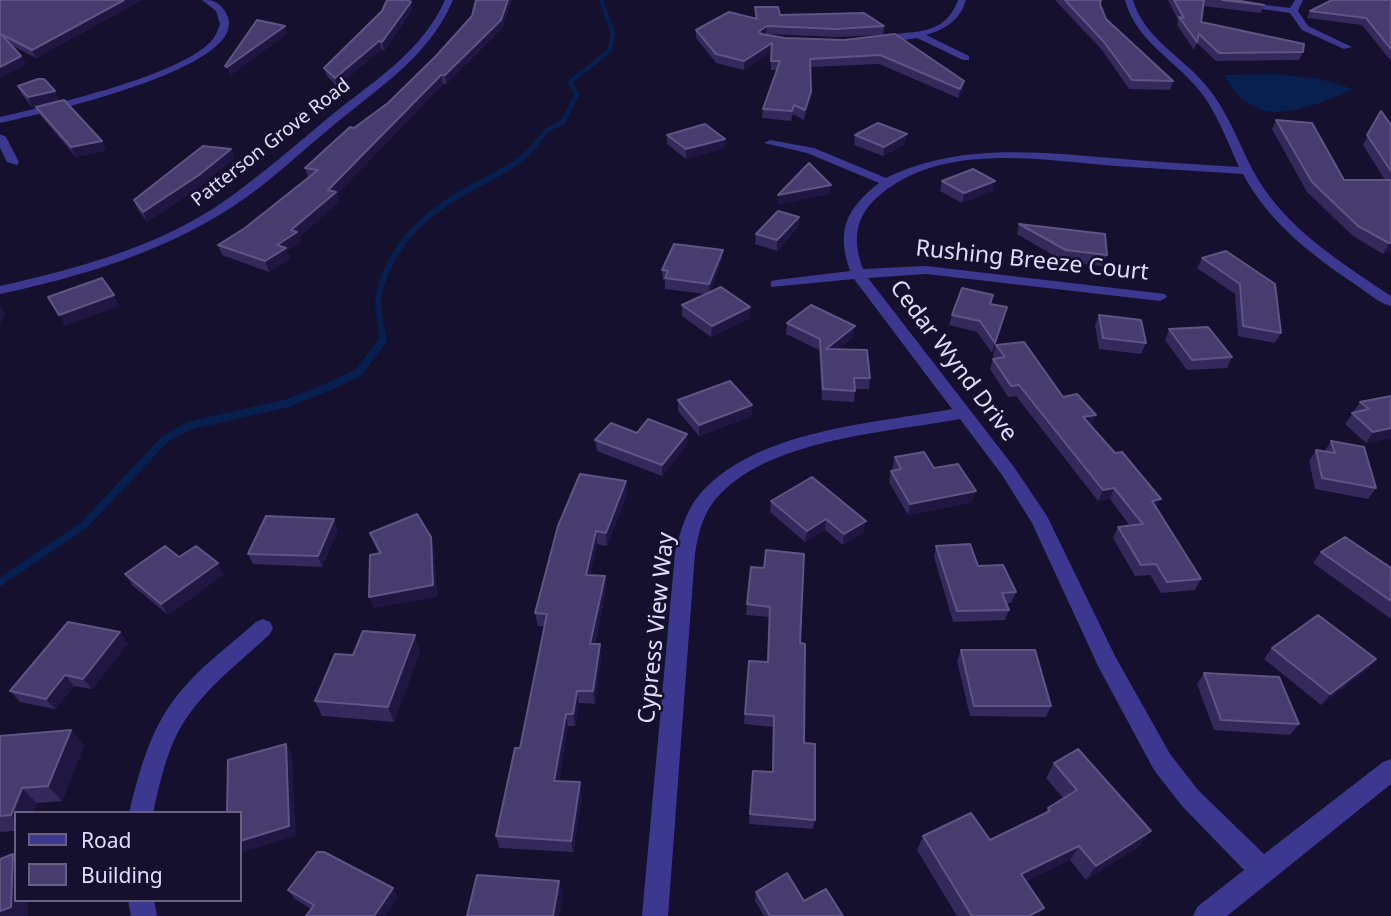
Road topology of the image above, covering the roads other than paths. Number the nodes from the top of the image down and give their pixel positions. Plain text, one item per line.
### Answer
1 (206, 0) edge
2 (449, 0) edge
3 (962, 0) edge
4 (1129, 0) edge
5 (1204, 0) edge
6 (1299, 0) edge
7 (1293, 11) junction
8 (918, 35) junction
9 (866, 41) edge
10 (1347, 47) dead end
11 (967, 58) dead end
12 (0, 120) edge
13 (0, 136) edge
14 (770, 143) dead end
15 (13, 162) dead end
16 (1248, 171) junction
17 (886, 182) junction
18 (858, 274) junction
19 (776, 284) dead end
20 (1391, 285) edge
21 (1371, 289) junction
22 (0, 290) edge
23 (1160, 297) dead end
24 (1391, 302) edge
25 (963, 413) junction
26 (263, 628) dead end
27 (1391, 770) edge
28 (141, 811) edge
29 (1263, 871) junction
30 (655, 916) edge
31 (1206, 916) edge

1 - 12 street
2 - 22 street, Patterson Grove Road
3 - 8 street
4 - 16 street
5 - 7 street
6 - 7 street
7 - 10 street
8 - 9 street
8 - 11 street
13 - 15 street
14 - 17 street
16 - 17 street, Cedar Wynd Drive
16 - 21 street
17 - 18 street, Cedar Wynd Drive
18 - 19 street, Rushing Breeze Court
18 - 23 street, Rushing Breeze Court
18 - 25 street, Cedar Wynd Drive
20 - 21 street
21 - 24 street
25 - 29 street, Cedar Wynd Drive
25 - 30 street, Cypress View Way
26 - 28 street
27 - 29 street
29 - 31 street

